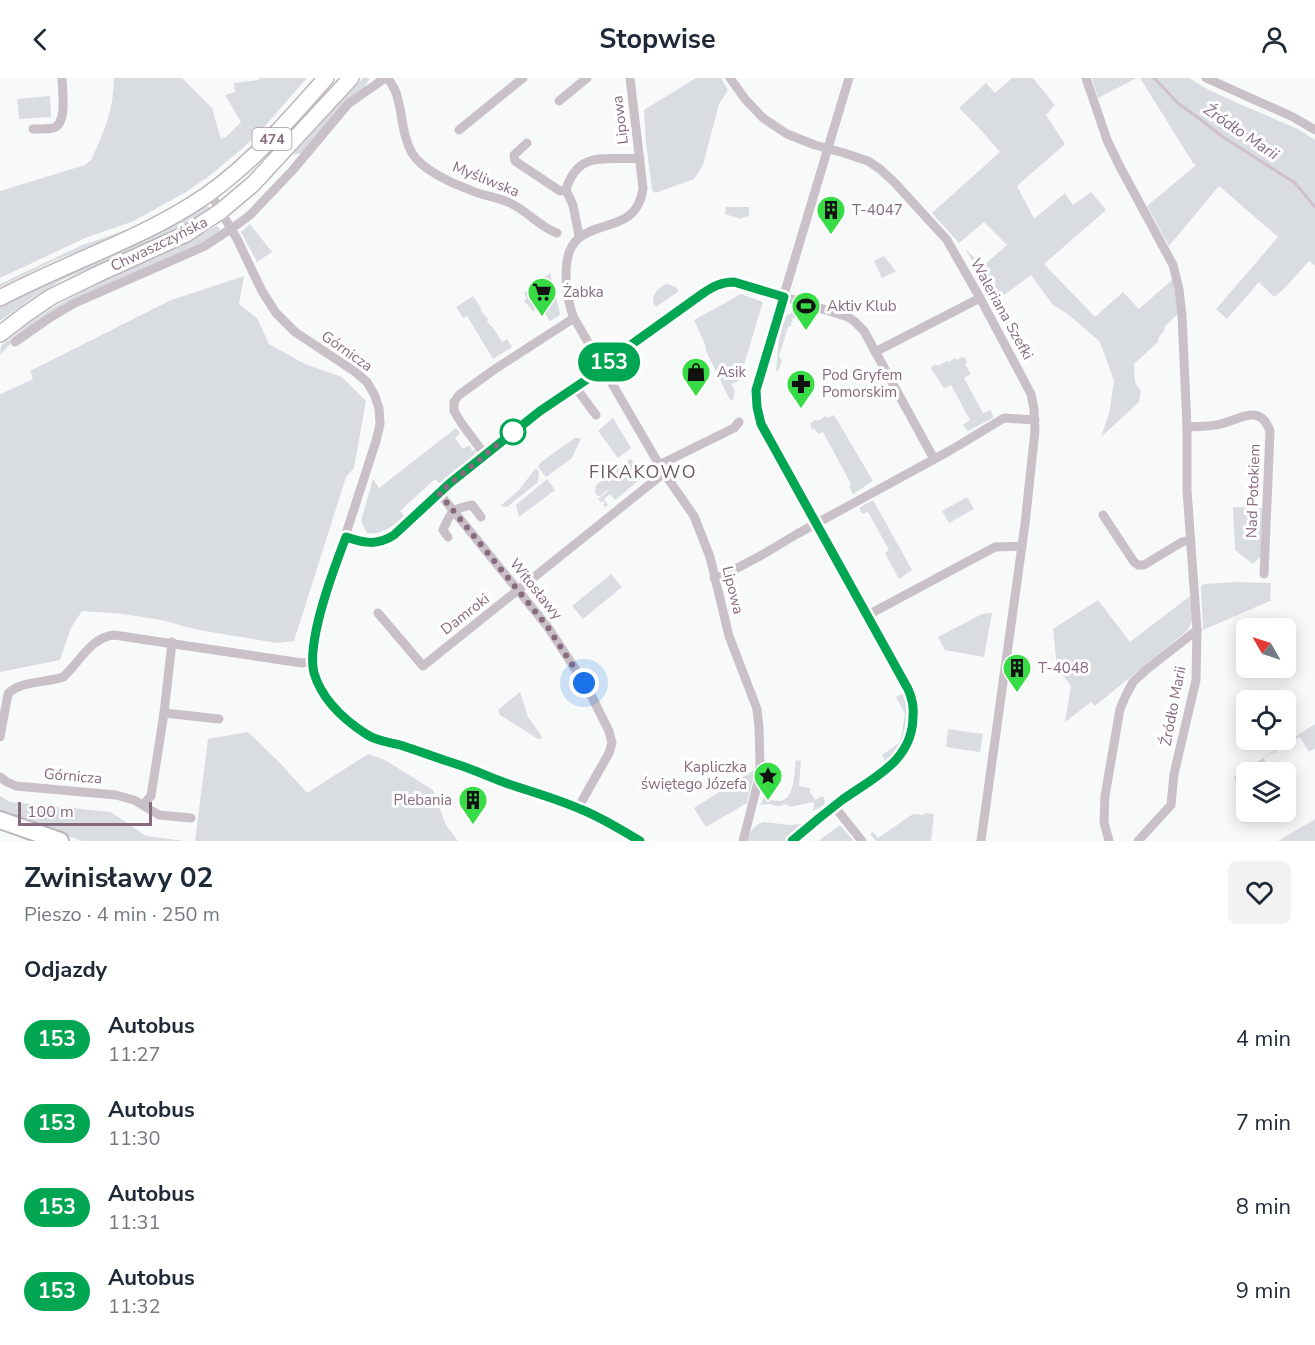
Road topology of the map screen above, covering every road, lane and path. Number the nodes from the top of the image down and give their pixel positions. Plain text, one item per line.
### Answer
1 (62, 78) edge
2 (326, 78) edge
3 (351, 78) edge
4 (387, 78) edge
5 (523, 78) edge
6 (587, 78) edge
7 (630, 78) edge
8 (730, 78) edge
9 (849, 78) edge
10 (1086, 78) edge
11 (1206, 78) edge
12 (559, 102) dead end
13 (33, 129) dead end
14 (459, 130) dead end
15 (1315, 130) edge
16 (527, 143) dead end
17 (829, 149) junction
18 (640, 158) junction
19 (566, 190) junction
20 (210, 193) junction
21 (221, 211) junction
22 (231, 229) junction
23 (557, 233) dead end
24 (579, 236) junction
25 (784, 297) junction
26 (0, 298) edge
27 (980, 298) junction
28 (574, 318) junction
29 (0, 334) edge
30 (15, 342) dead end
31 (875, 352) junction
32 (602, 367) junction
33 (576, 388) junction
34 (596, 415) dead end
35 (1035, 420) junction
36 (739, 422) dead end
37 (1187, 427) junction
38 (485, 455) junction
39 (934, 459) junction
40 (662, 469) junction
41 (439, 493) junction
42 (454, 511) junction
43 (1103, 515) dead end
44 (481, 517) dead end
45 (816, 523) junction
46 (346, 537) junction
47 (448, 537) dead end
48 (1190, 540) junction
49 (1022, 546) junction
50 (1264, 574) dead end
51 (714, 578) junction
52 (518, 591) junction
53 (378, 613) dead end
54 (866, 616) junction
55 (1197, 630) junction
56 (172, 642) junction
57 (313, 661) junction
58 (164, 713) junction
59 (219, 720) dead end
60 (0, 738) edge
61 (0, 777) edge
62 (143, 806) junction
63 (834, 806) junction
64 (578, 808) junction
65 (191, 818) dead end
66 (0, 820) edge
67 (60, 841) edge
68 (640, 841) edge
69 (743, 841) edge
70 (792, 841) edge
71 (862, 841) edge
72 (981, 841) edge
73 (1109, 841) edge
74 (1138, 841) edge

1 - 13 street
2 - 20 main road, Chwaszczyńska / 474
3 - 21 main road, Chwaszczyńska / 474
4 - 22 street
4 - 23 street, Myśliwska
5 - 14 street
6 - 12 street
7 - 18 street, Lipowa
8 - 17 street, Waleriana Szefki
9 - 17 street
10 - 37 street, Źródło Marii
11 - 15 street
16 - 19 street
17 - 25 street
17 - 27 street, Waleriana Szefki
18 - 19 street, Lipowa
18 - 24 street, Lipowa
19 - 24 street
20 - 21 street, Górnicza
20 - 26 main road, Chwaszczyńska / 474
21 - 22 street, Górnicza
21 - 29 main road, Chwaszczyńska / 474
22 - 30 street
22 - 46 street, Górnicza
24 - 28 street
25 - 31 street
25 - 32 street
25 - 45 street
27 - 31 street
27 - 35 street, Waleriana Szefki
28 - 32 street
28 - 38 street
31 - 39 street
32 - 33 street
32 - 40 street, Lipowa
33 - 34 street
33 - 38 street
35 - 39 street
35 - 49 street, Waleriana Szefki
36 - 40 street, Damroki
37 - 48 street, Źródło Marii
37 - 50 street, Nad Potokiem
38 - 41 street
39 - 45 street
40 - 51 street, Lipowa
40 - 52 street, Damroki
41 - 42 street, Witosławy
41 - 46 street
42 - 44 street
42 - 47 street
42 - 52 street, Witosławy
43 - 48 street
45 - 51 street
45 - 54 street
46 - 57 street, Górnicza
48 - 55 street, Źródło Marii
49 - 54 street
49 - 72 street, Waleriana Szefki
51 - 69 street, Lipowa
52 - 53 street, Damroki
52 - 64 street, Witosławy
54 - 63 street
55 - 73 street
55 - 74 street, Źródło Marii
56 - 57 street
56 - 58 street
56 - 60 street
57 - 64 street, Górnicza
58 - 59 street
58 - 62 street
61 - 62 street, Górnicza
62 - 65 street, Górnicza
63 - 70 street
63 - 71 street
64 - 68 street, Górnicza
66 - 67 highway

